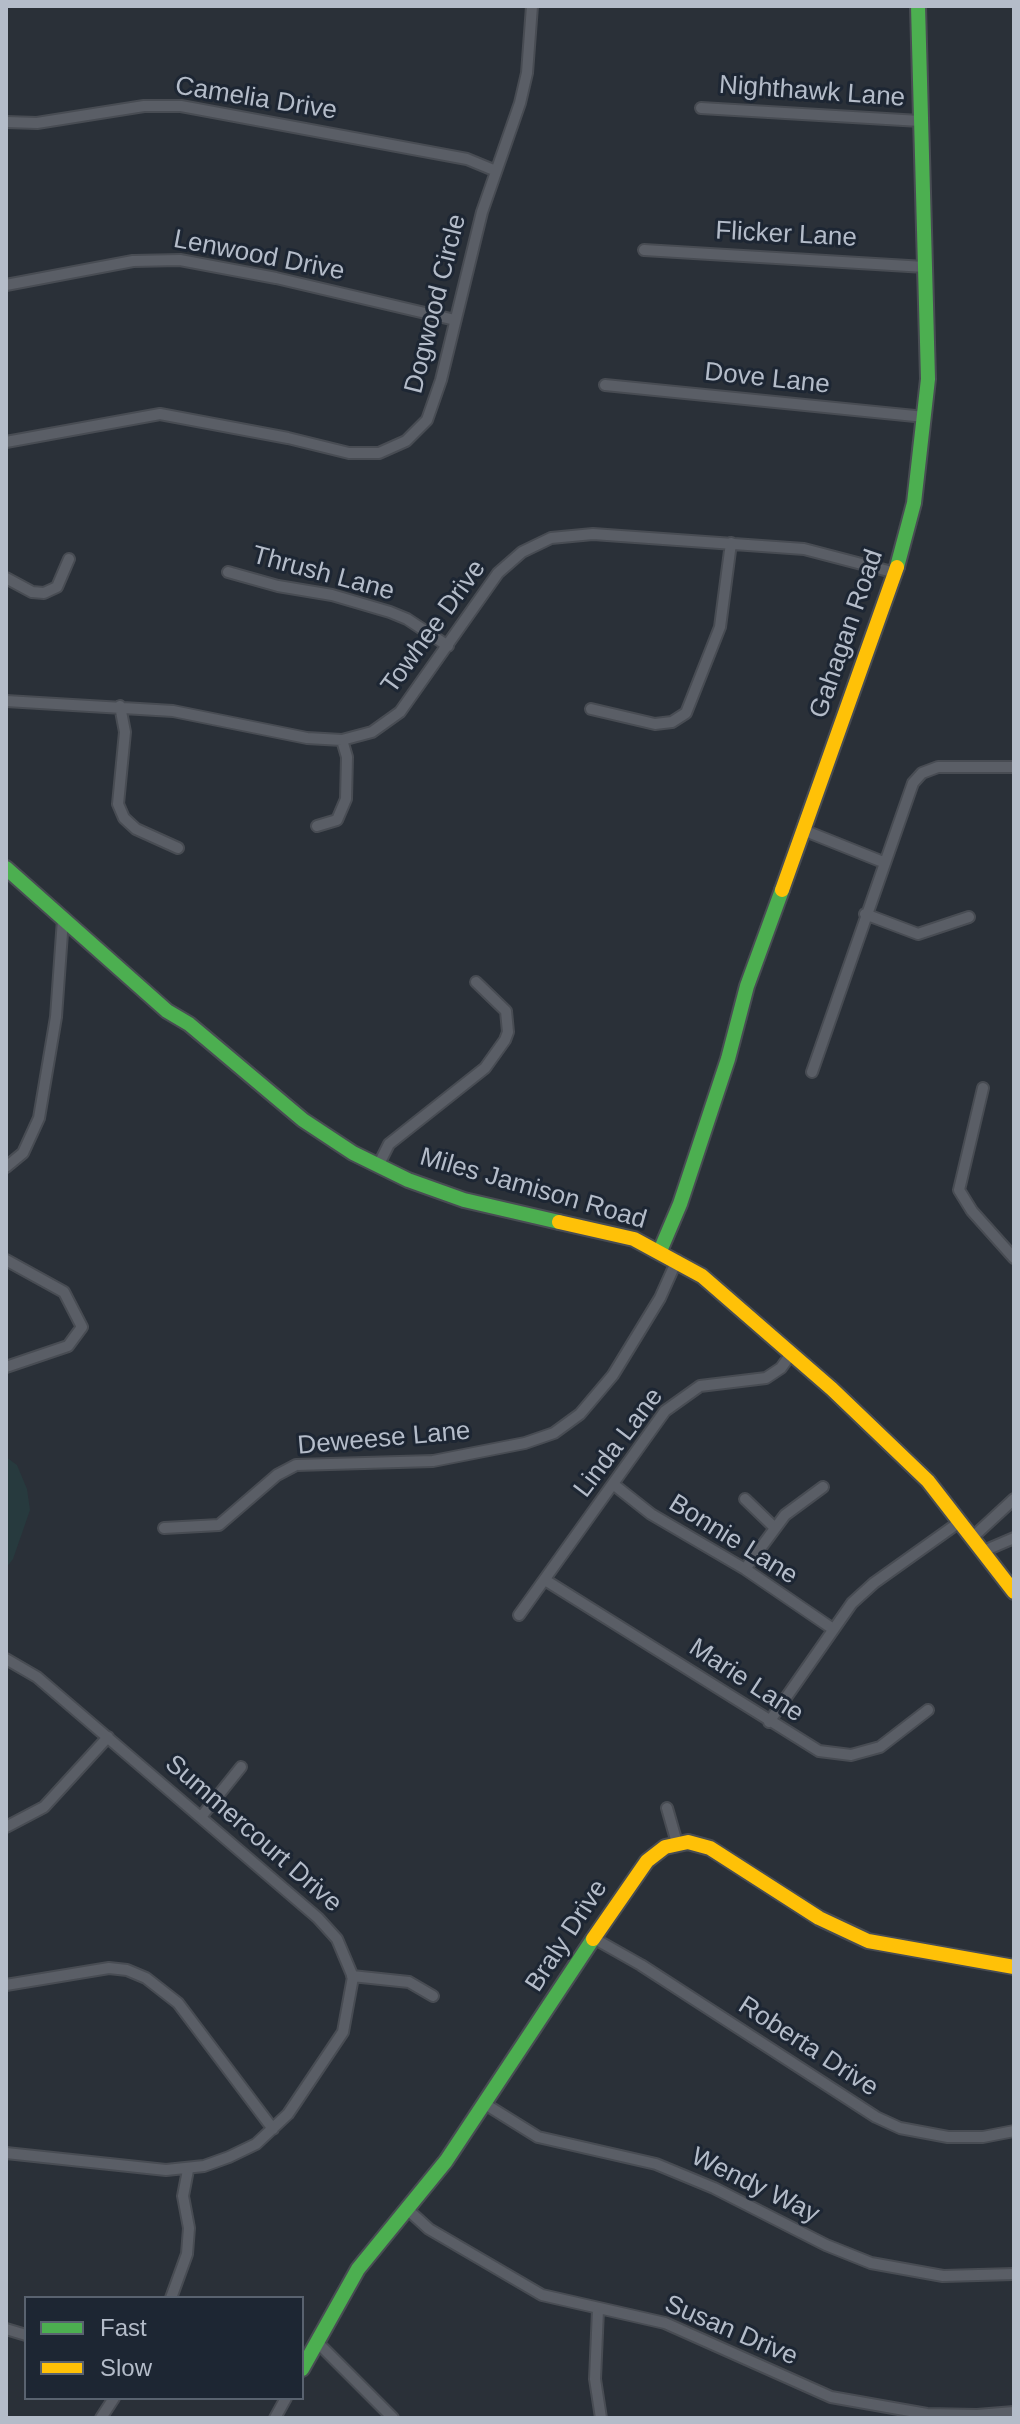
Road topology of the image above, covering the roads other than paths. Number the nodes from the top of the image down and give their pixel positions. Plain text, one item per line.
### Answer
1 (532, 6) edge
2 (918, 6) edge
3 (701, 108) dead end
4 (920, 121) junction
5 (6, 122) edge
6 (496, 171) junction
7 (644, 250) dead end
8 (925, 267) junction
9 (6, 285) edge
10 (455, 320) junction
11 (605, 385) dead end
12 (925, 417) junction
13 (6, 442) edge
14 (731, 543) junction
15 (69, 559) dead end
16 (228, 572) dead end
17 (896, 573) junction
18 (6, 578) edge
19 (448, 646) junction
20 (6, 701) edge
21 (120, 706) junction
22 (591, 709) dead end
23 (342, 740) junction
24 (1014, 767) edge
25 (317, 826) dead end
26 (803, 830) junction
27 (178, 848) dead end
28 (883, 862) junction
29 (6, 868) edge
30 (865, 914) junction
31 (969, 917) dead end
32 (63, 919) junction
33 (476, 982) dead end
34 (812, 1072) dead end
35 (983, 1088) dead end
36 (378, 1166) junction
37 (6, 1167) edge
38 (660, 1251) junction
39 (1014, 1258) edge
40 (6, 1260) edge
41 (677, 1260) junction
42 (791, 1354) junction
43 (6, 1367) edge
44 (613, 1484) junction
45 (823, 1487) dead end
46 (745, 1499) dead end
47 (1014, 1499) edge
48 (961, 1521) junction
49 (164, 1528) dead end
50 (775, 1528) junction
51 (974, 1536) junction
52 (1014, 1538) edge
53 (986, 1550) junction
54 (745, 1569) junction
55 (545, 1580) junction
56 (1014, 1592) edge
57 (519, 1615) dead end
58 (833, 1629) junction
59 (6, 1659) edge
60 (928, 1710) dead end
61 (769, 1722) junction
62 (108, 1737) junction
63 (241, 1767) dead end
64 (667, 1808) dead end
65 (201, 1817) junction
66 (6, 1827) edge
67 (677, 1843) junction
68 (595, 1939) junction
69 (1014, 1967) edge
70 (352, 1976) junction
71 (6, 1985) edge
72 (433, 1996) dead end
73 (485, 2104) junction
74 (273, 2129) junction
75 (1014, 2131) edge
76 (6, 2153) edge
77 (188, 2170) junction
78 (407, 2209) junction
79 (1014, 2274) edge
80 (172, 2296) edge
81 (598, 2310) junction
82 (317, 2342) junction
83 (304, 2365) edge
84 (113, 2400) edge
85 (285, 2400) edge
86 (1014, 2412) edge
87 (101, 2418) edge
88 (275, 2418) edge
89 (393, 2418) edge
90 (601, 2418) edge

1 - 6 street, Dogwood Circle
2 - 4 street, Gahagan Road
3 - 4 street, Nighthawk Lane
4 - 8 street, Gahagan Road
5 - 6 street, Camelia Drive
6 - 10 street, Dogwood Circle
7 - 8 street, Flicker Lane
8 - 12 street, Gahagan Road
9 - 10 street, Lenwood Drive
10 - 13 street, Dogwood Circle
11 - 12 street, Dove Lane
12 - 17 street, Gahagan Road
14 - 17 street, Towhee Drive
14 - 19 street, Towhee Drive
14 - 22 street
15 - 18 street
16 - 19 street, Thrush Lane
17 - 26 street, Gahagan Road
19 - 23 street, Towhee Drive
20 - 21 street, Towhee Drive
21 - 23 street, Towhee Drive
21 - 27 street
23 - 25 street
24 - 28 street
26 - 28 street
26 - 38 street, Gahagan Road
28 - 30 street
29 - 32 street, Miles Jamison Road
30 - 31 street
30 - 34 street
32 - 36 street, Miles Jamison Road
32 - 37 street
33 - 36 street
35 - 39 street
36 - 38 street, Miles Jamison Road
38 - 41 street, Miles Jamison Road
40 - 43 street
41 - 42 street, Miles Jamison Road
41 - 49 street, Deweese Lane
42 - 44 street, Linda Lane
42 - 48 street, Miles Jamison Road
44 - 54 street, Bonnie Lane
44 - 55 street, Linda Lane
45 - 50 street
46 - 50 street
47 - 51 street
48 - 51 street, Miles Jamison Road
48 - 58 street
50 - 54 street
51 - 53 street, Miles Jamison Road
52 - 53 street
53 - 56 street, Miles Jamison Road
54 - 58 street, Bonnie Lane
55 - 57 street, Linda Lane
55 - 61 street, Marie Lane
58 - 61 street
59 - 62 street, Summercourt Drive
60 - 61 street, Marie Lane
62 - 65 street, Summercourt Drive
62 - 66 street
63 - 65 street
64 - 67 street
65 - 70 street, Summercourt Drive
67 - 68 street, Braly Drive
67 - 69 street
68 - 73 street, Braly Drive
68 - 75 street, Roberta Drive
70 - 72 street
70 - 74 street
71 - 74 street
73 - 78 street, Braly Drive
73 - 79 street, Wendy Way
74 - 77 street
76 - 77 street
77 - 80 street
78 - 81 street, Susan Drive
78 - 82 street, Braly Drive
81 - 86 street, Susan Drive
81 - 90 street
82 - 83 street, Braly Drive
82 - 89 street
84 - 87 street
85 - 88 street

